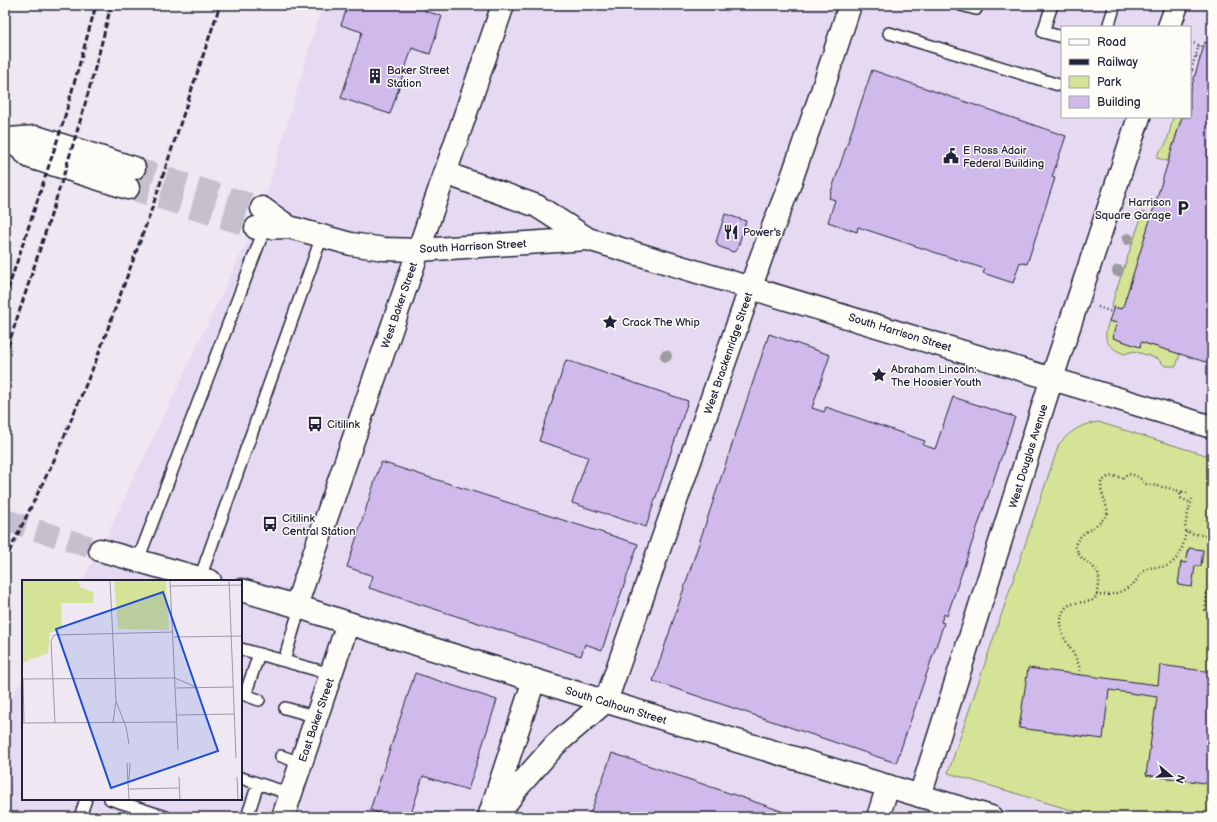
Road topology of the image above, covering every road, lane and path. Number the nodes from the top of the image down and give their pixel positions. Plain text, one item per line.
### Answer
1 (503, 5) edge
2 (850, 5) edge
3 (961, 5) edge
4 (978, 5) edge
5 (1052, 5) edge
6 (1115, 5) edge
7 (1176, 5) edge
8 (1108, 26) edge
9 (1169, 26) edge
10 (889, 33) dead end
11 (1061, 38) edge
12 (1191, 42) edge
13 (1199, 45) junction
14 (1204, 47) dead end
15 (1196, 56) junction
16 (1201, 58) dead end
17 (1192, 70) joint
18 (1196, 71) dead end
19 (1061, 86) edge
20 (1139, 118) edge
21 (7, 139) edge
22 (445, 173) junction
23 (131, 178) tunnel mouth
24 (264, 220) joint
25 (322, 236) junction
26 (588, 239) junction
27 (419, 250) junction
28 (751, 288) junction
29 (1096, 306) dead end
30 (1112, 312) dead end
31 (1052, 378) junction
32 (1212, 427) edge
33 (1182, 492) junction
34 (1187, 494) dead end
35 (1192, 499) dead end
36 (1191, 503) junction
37 (1187, 531) junction
38 (1212, 536) edge
39 (100, 550) tunnel mouth
40 (1212, 550) edge
41 (138, 560) junction
42 (205, 580) edge
43 (242, 590) edge
44 (1096, 595) junction
45 (298, 606) junction
46 (1212, 611) edge
47 (348, 623) junction
48 (242, 649) edge
49 (259, 654) junction
50 (284, 661) junction
51 (331, 674) junction
52 (1080, 675) dead end
53 (534, 680) junction
54 (259, 700) dead end
55 (606, 701) junction
56 (285, 708) dead end
57 (317, 717) junction
58 (281, 756) dead end
59 (301, 763) junction
60 (242, 778) edge
61 (258, 784) junction
62 (888, 786) junction
63 (291, 794) junction
64 (920, 796) junction
65 (86, 800) edge
66 (113, 800) edge
67 (80, 817) edge
68 (166, 817) edge
69 (247, 817) edge
70 (283, 817) edge
71 (490, 817) edge
72 (496, 817) edge
73 (878, 817) edge
74 (991, 817) edge

1 - 22 street, West Baker Street
2 - 28 street, West Brackenridge Street
3 - 4 lane
5 - 11 lane
6 - 8 lane
7 - 9 street
10 - 19 lane
12 - 13 path
13 - 14 path
13 - 15 path
15 - 16 path
15 - 17 path
17 - 18 path
20 - 31 street, West Douglas Avenue
21 - 23 street
22 - 26 street, South Harrison Street
22 - 27 street, West Baker Street
24 - 25 street, South Harrison Street
24 - 41 lane
25 - 27 street, South Harrison Street
25 - 42 lane
26 - 27 street, South Harrison Street
26 - 28 street, South Harrison Street
27 - 45 street, West Baker Street
28 - 31 street, South Harrison Street
28 - 55 street, West Brackenridge Street
29 - 30 path
31 - 32 street, South Harrison Street
31 - 64 street, West Douglas Avenue
33 - 34 path
33 - 36 path
33 - 44 path
35 - 36 path
36 - 37 path
37 - 38 path
37 - 44 path
39 - 41 street
40 - 46 path
41 - 42 street
43 - 45 street, South Calhoun Street
44 - 52 path
45 - 47 street, South Calhoun Street
45 - 50 lane
47 - 51 street, East Baker Street
47 - 53 street, South Calhoun Street
48 - 49 lane
49 - 50 lane
49 - 54 lane
50 - 51 lane
51 - 57 street, East Baker Street
53 - 55 street, South Calhoun Street
53 - 71 street
55 - 62 street, South Calhoun Street
55 - 72 street
56 - 57 lane
57 - 59 street, East Baker Street
58 - 59 lane
59 - 63 street, East Baker Street
60 - 61 lane
61 - 63 lane
61 - 69 lane
62 - 64 street, South Calhoun Street
62 - 73 street
63 - 70 street, East Baker Street
64 - 74 street, South Calhoun Street
65 - 67 lane
66 - 68 lane

